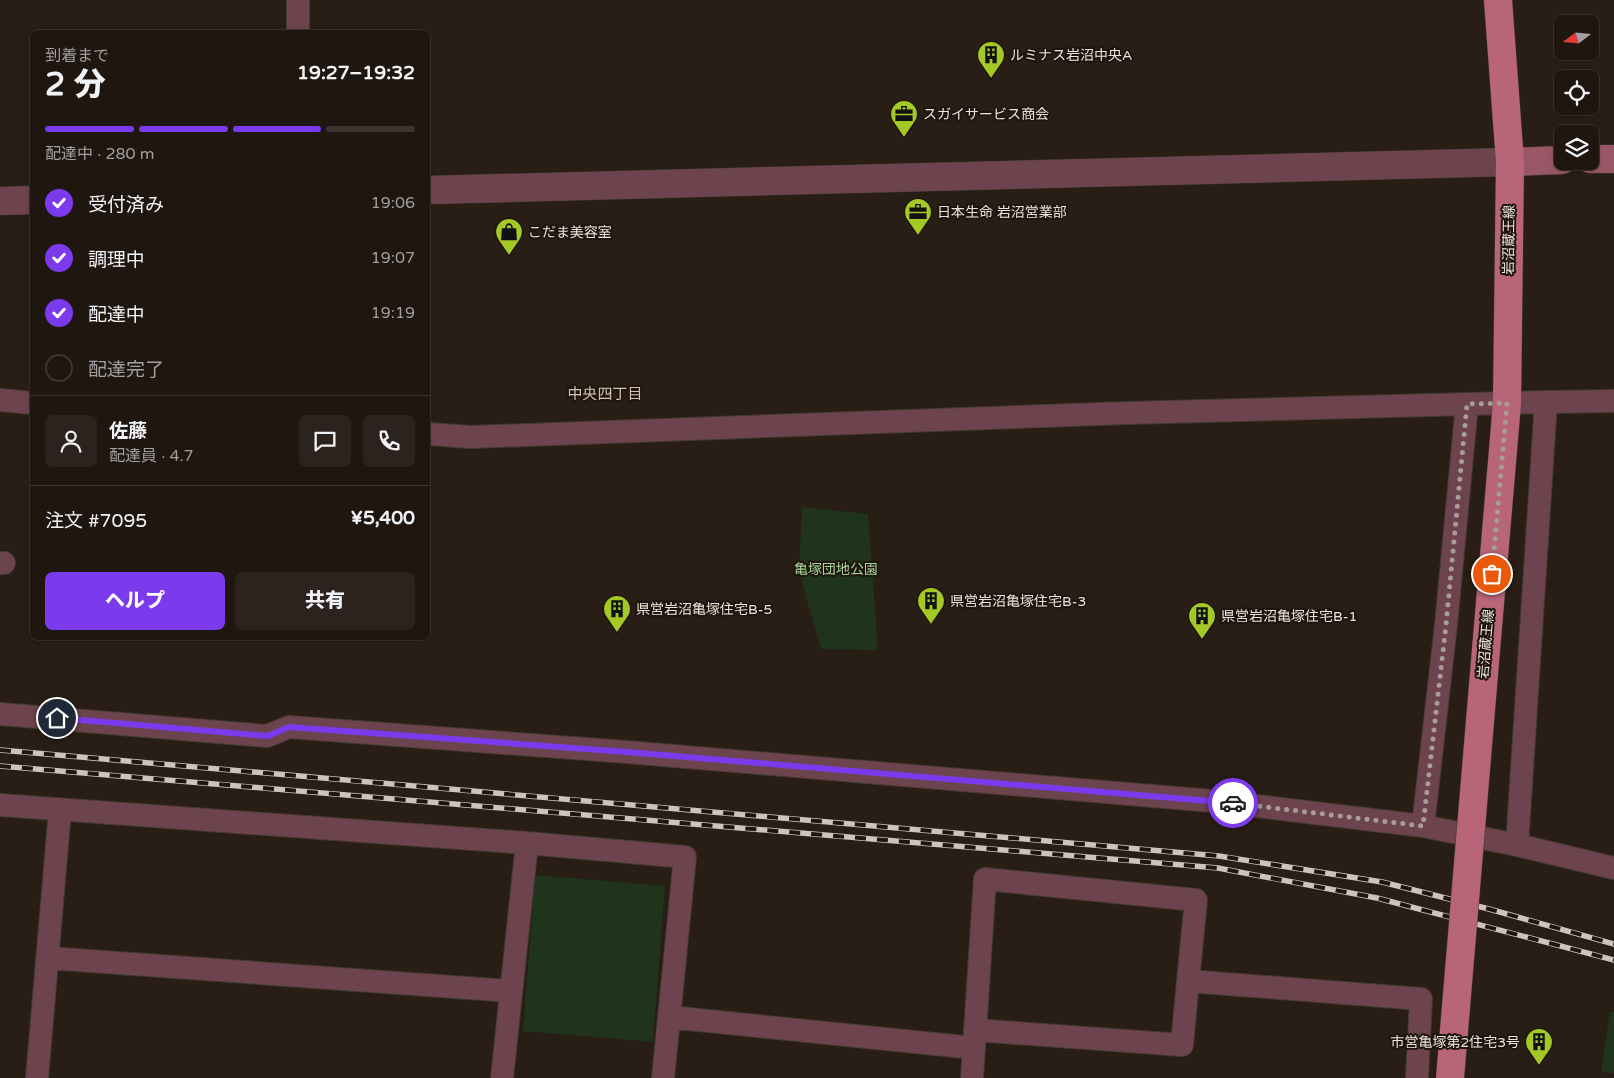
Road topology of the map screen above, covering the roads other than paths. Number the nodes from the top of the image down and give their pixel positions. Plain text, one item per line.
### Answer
1 (298, 0) edge
2 (1498, 0) edge
3 (298, 30) edge
4 (1599, 159) edge
5 (1614, 159) edge
6 (1554, 160) edge
7 (1510, 162) junction
8 (430, 190) edge
9 (30, 200) edge
10 (0, 201) edge
11 (0, 400) edge
12 (1614, 401) edge
13 (1546, 402) junction
14 (30, 403) edge
15 (1507, 403) junction
16 (1467, 404) junction
17 (430, 434) edge
18 (0, 714) edge
19 (0, 806) edge
20 (60, 810) junction
21 (1423, 826) junction
22 (527, 843) junction
23 (1517, 846) junction
24 (1614, 868) edge
25 (48, 958) junction
26 (1188, 981) junction
27 (511, 992) junction
28 (670, 1017) junction
29 (975, 1039) junction
30 (38, 1078) edge
31 (502, 1078) edge
32 (663, 1078) edge
33 (972, 1078) edge
34 (1417, 1078) edge
35 (1450, 1078) edge

1 - 3 street
2 - 7 main road, 岩沼蔵王線
4 - 5 main road
6 - 7 main road
7 - 8 street
7 - 15 main road, 岩沼蔵王線
9 - 10 street
11 - 14 street
12 - 13 street
13 - 15 street
13 - 23 street
15 - 16 street
15 - 35 main road, 岩沼蔵王線, bridge
16 - 17 street
16 - 21 street
18 - 21 street
19 - 20 street
20 - 22 street
20 - 25 street
21 - 23 street
22 - 27 street
22 - 28 street
23 - 24 street
25 - 27 street
25 - 30 street
26 - 29 street
26 - 29 street
26 - 34 street
27 - 31 street
28 - 29 street
28 - 32 street
29 - 33 street

